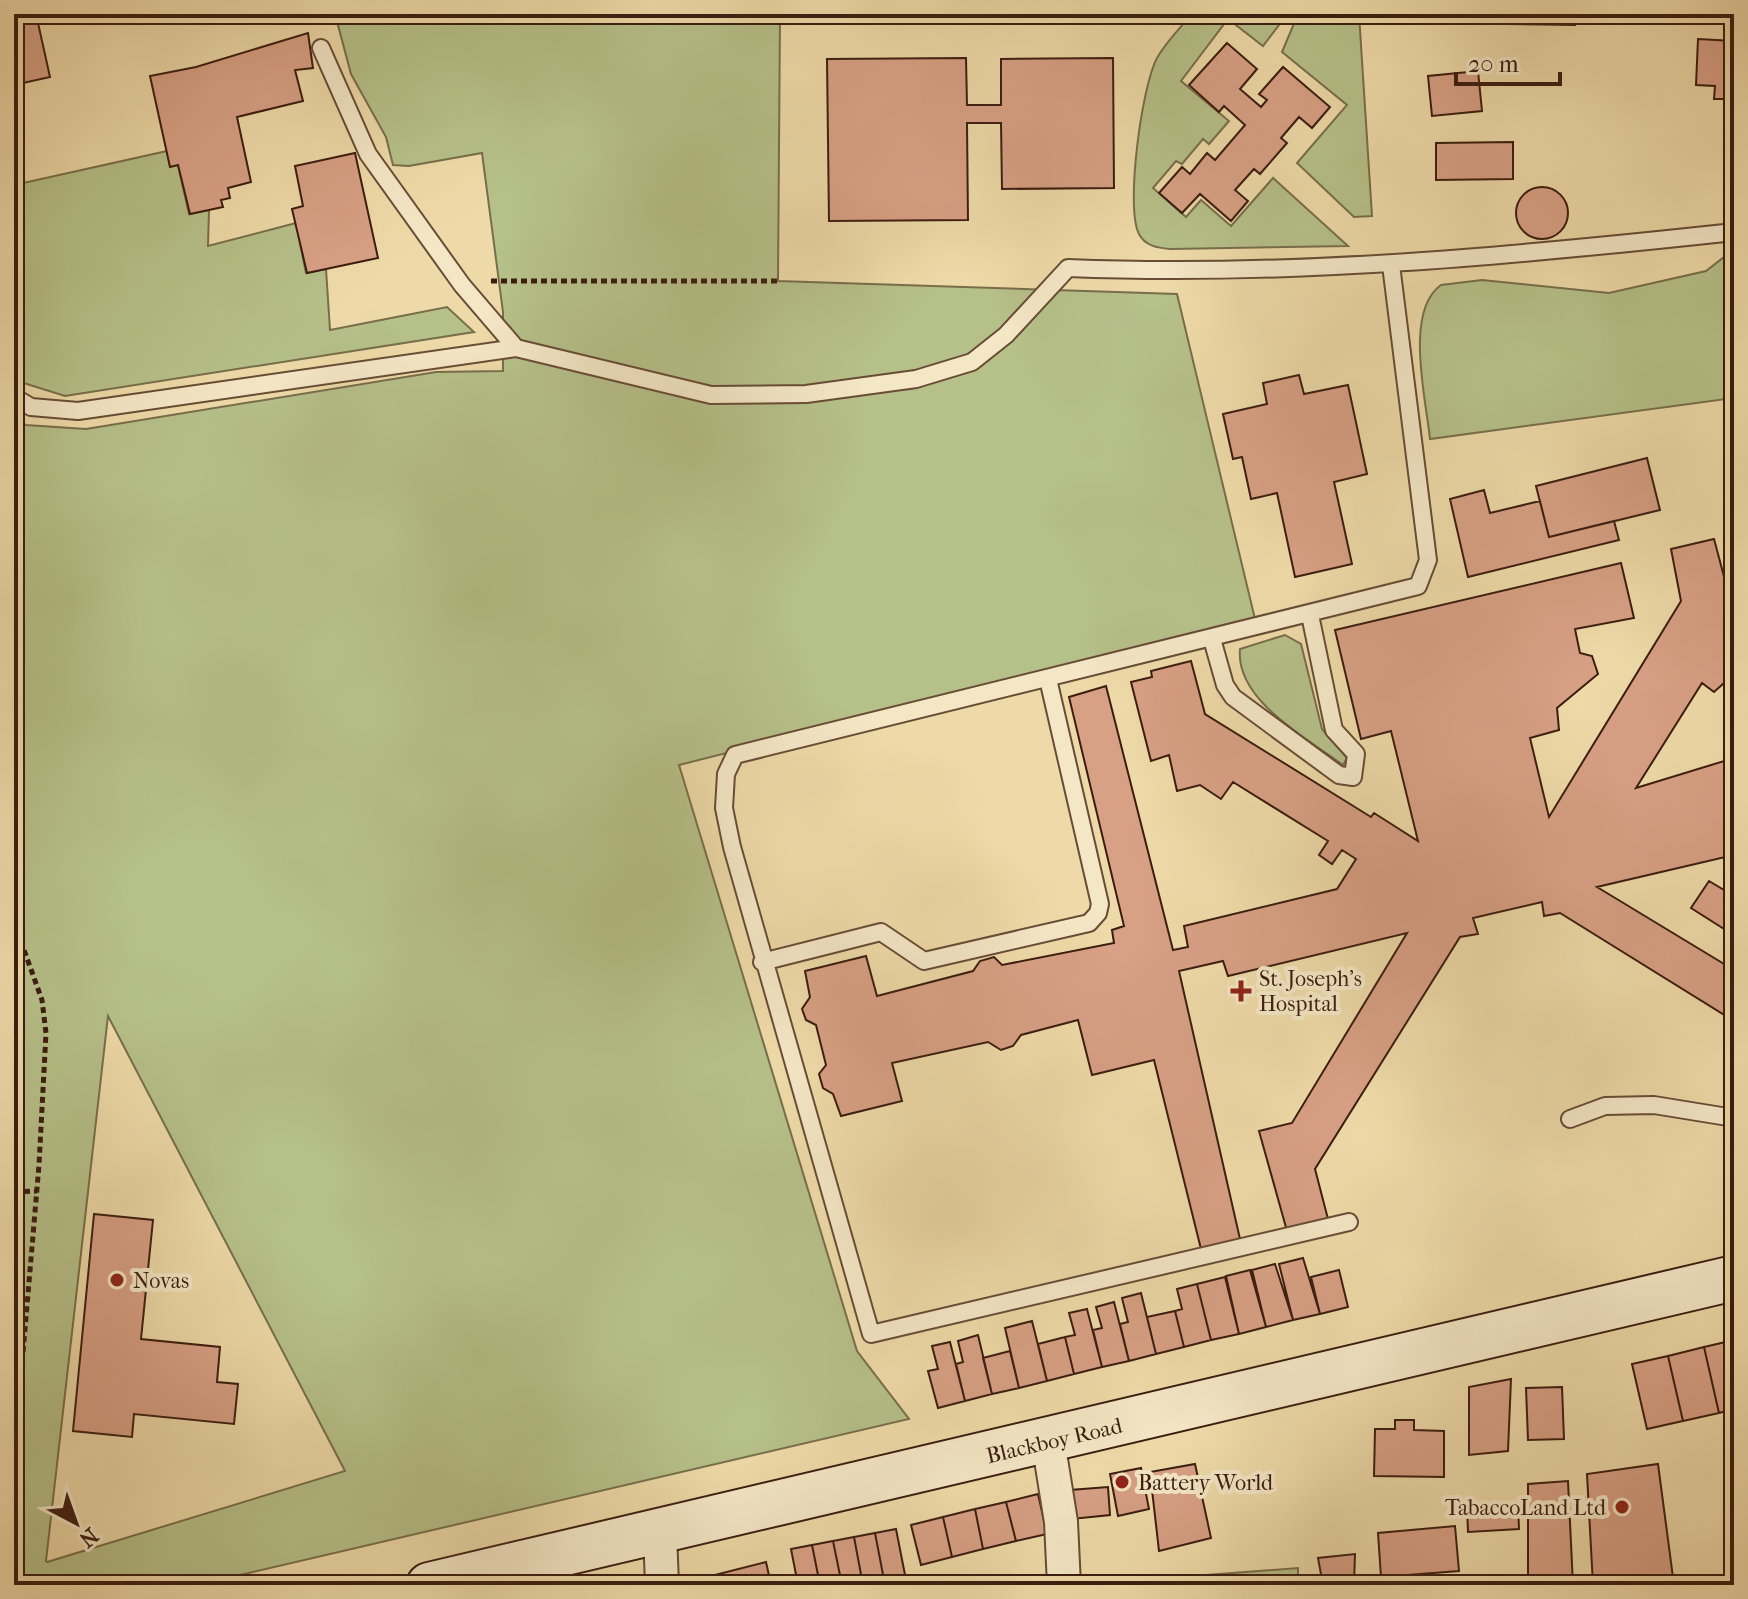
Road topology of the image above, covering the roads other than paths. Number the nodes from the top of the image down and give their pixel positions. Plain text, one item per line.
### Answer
1 (321, 48) dead end
2 (1734, 232) edge
3 (1391, 265) junction
4 (516, 348) junction
5 (14, 397) edge
6 (1310, 615) junction
7 (1212, 639) junction
8 (1048, 679) junction
9 (762, 962) junction
10 (1734, 1118) edge
11 (1570, 1119) dead end
12 (1349, 1222) dead end
13 (1734, 1278) edge
14 (1048, 1441) junction
15 (660, 1533) junction
16 (429, 1585) edge
17 (662, 1585) edge
18 (1064, 1585) edge

1 - 4 lane
2 - 3 lane
3 - 4 lane
3 - 6 lane
4 - 5 lane
6 - 7 lane
6 - 7 lane
7 - 8 lane
8 - 9 lane
8 - 9 lane
9 - 12 lane
10 - 11 lane
13 - 14 main road, Blackboy Road
14 - 15 main road, Blackboy Road
14 - 18 street
15 - 16 main road, Blackboy Road
15 - 17 street

